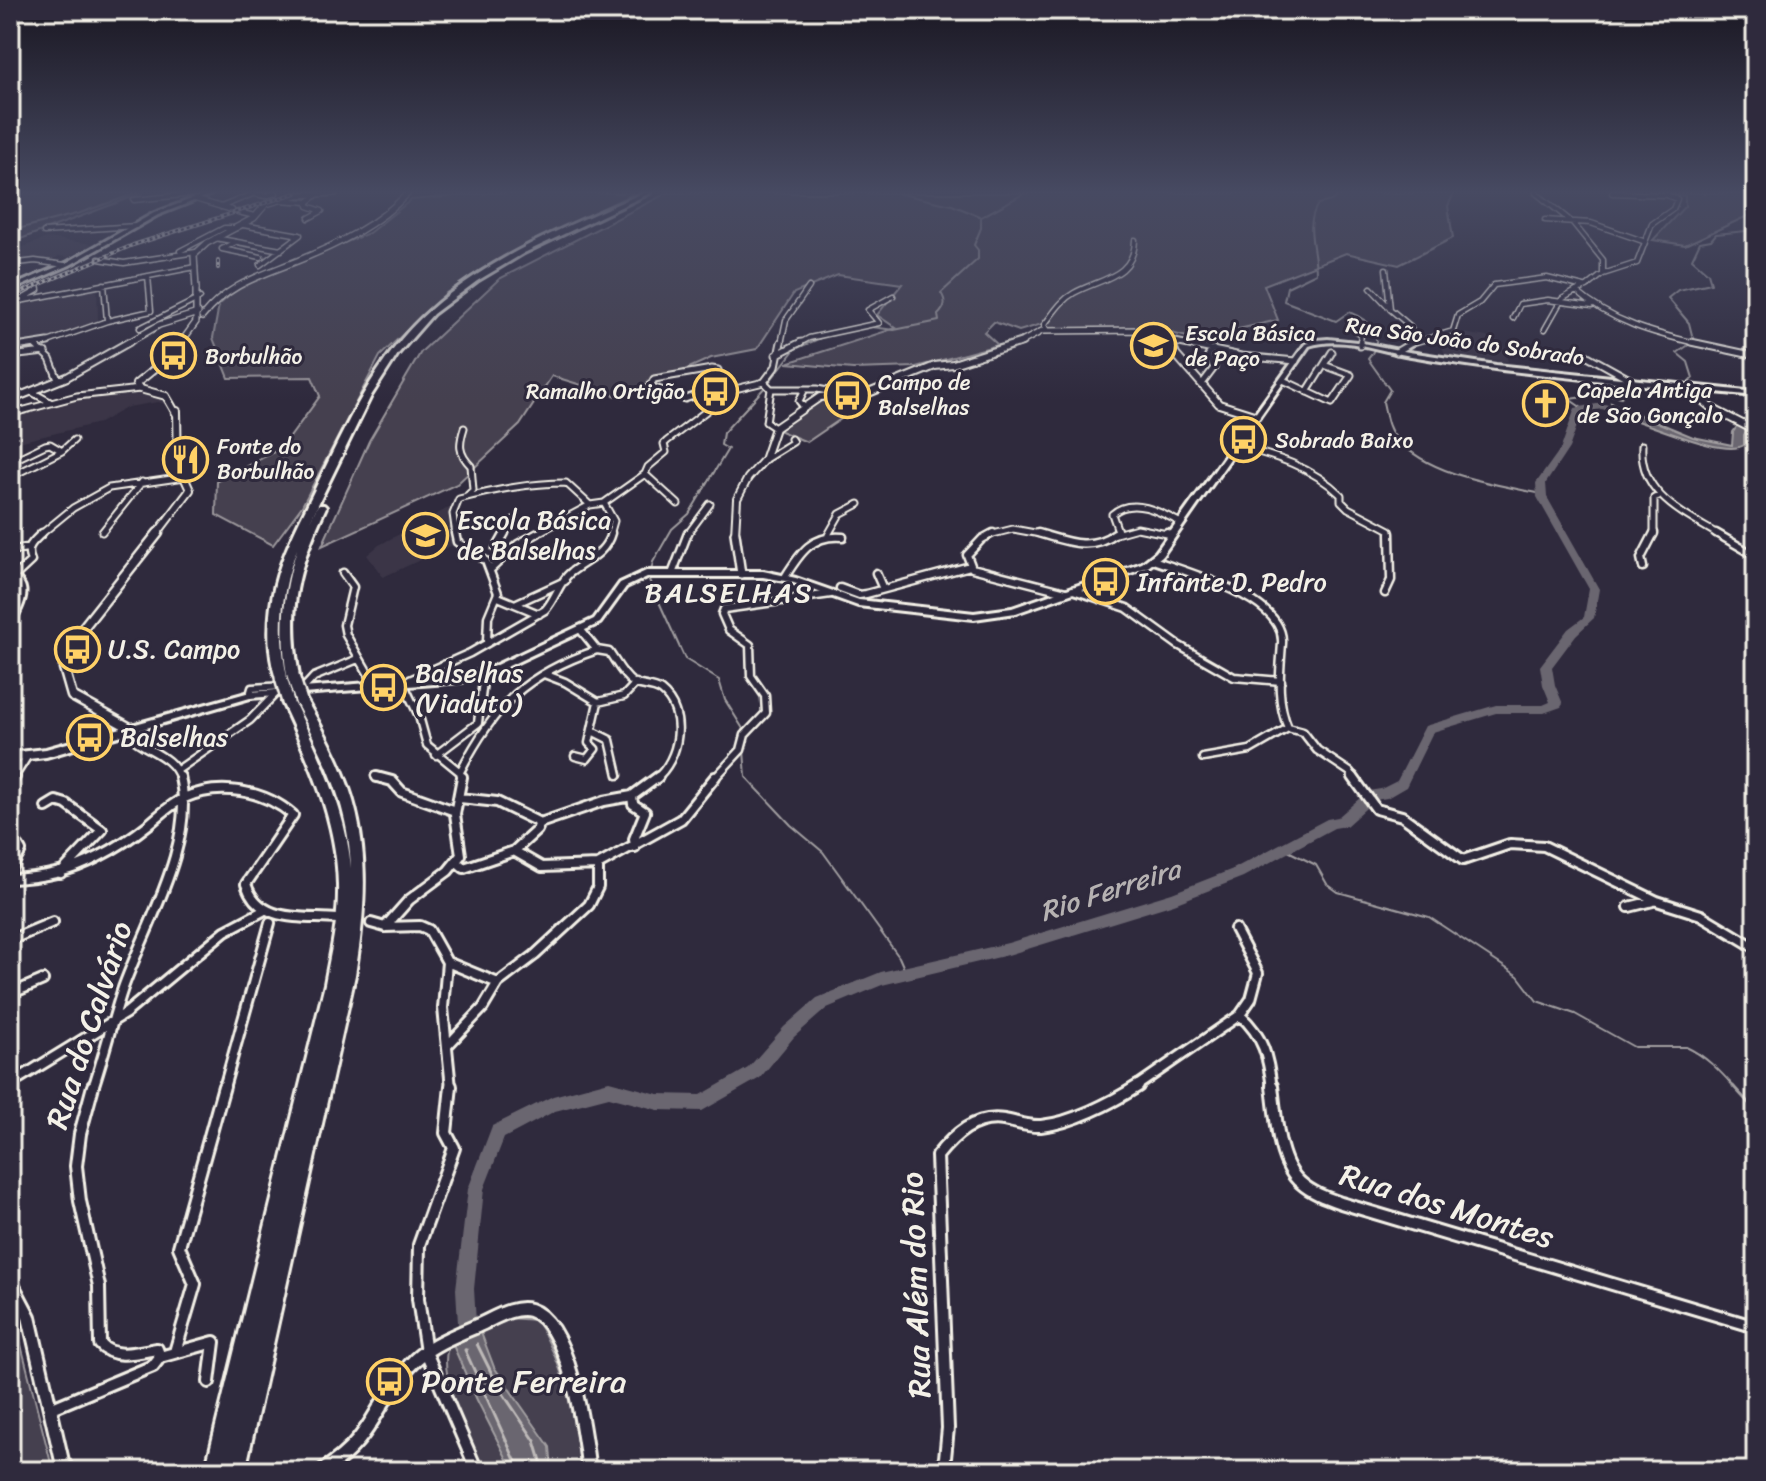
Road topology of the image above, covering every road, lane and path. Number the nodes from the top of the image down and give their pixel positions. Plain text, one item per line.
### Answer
1 (44, 262) edge
2 (73, 262) edge
3 (195, 262) edge
4 (264, 262) edge
5 (293, 262) edge
6 (503, 262) edge
7 (511, 262) edge
8 (1133, 262) edge
9 (1603, 262) edge
10 (1637, 262) edge
11 (68, 265) junction
12 (260, 265) dead end
13 (195, 267) junction
14 (1386, 269) dead end
15 (1603, 274) junction
16 (148, 276) junction
17 (104, 284) junction
18 (37, 285) dead end
19 (809, 287) dead end
20 (1584, 287) junction
21 (1371, 288) dead end
22 (196, 289) joint
23 (1576, 291) junction
24 (893, 296) dead end
25 (20, 301) junction
26 (1560, 302) junction
27 (212, 303) junction
28 (10, 306) edge
29 (1596, 307) junction
30 (200, 308) junction
31 (1390, 309) junction
32 (1513, 318) dead end
33 (107, 321) junction
34 (172, 321) junction
35 (143, 329) junction
36 (1545, 329) dead end
37 (1047, 331) junction
38 (1356, 331) dead end
39 (1171, 341) junction
40 (1415, 341) junction
41 (36, 346) junction
42 (1360, 346) junction
43 (11, 348) edge
44 (1213, 349) junction
45 (45, 352) junction
46 (1332, 352) dead end
47 (1396, 352) junction
48 (776, 355) junction
49 (1586, 355) dead end
50 (10, 356) edge
51 (1756, 356) edge
52 (1296, 361) junction
53 (1324, 365) junction
54 (63, 379) junction
55 (1281, 381) junction
56 (1633, 381) junction
57 (764, 382) junction
58 (1202, 384) junction
59 (136, 386) junction
60 (723, 386) junction
61 (1686, 387) junction
62 (771, 389) junction
63 (805, 389) junction
64 (734, 391) junction
65 (32, 392) junction
66 (1307, 392) junction
67 (839, 393) junction
68 (1755, 393) edge
69 (10, 400) edge
70 (50, 402) junction
71 (804, 407) junction
72 (10, 414) edge
73 (1257, 416) junction
74 (464, 428) dead end
75 (775, 428) junction
76 (1755, 430) edge
77 (791, 439) dead end
78 (74, 440) dead end
79 (1642, 445) dead end
80 (1236, 446) junction
81 (62, 451) junction
82 (764, 460) junction
83 (10, 462) edge
84 (645, 474) junction
85 (10, 477) edge
86 (185, 480) junction
87 (142, 482) junction
88 (1659, 496) junction
89 (466, 497) junction
90 (604, 503) junction
91 (678, 504) dead end
92 (710, 504) dead end
93 (859, 504) dead end
94 (590, 505) junction
95 (513, 520) dead end
96 (1181, 523) junction
97 (1118, 531) junction
98 (102, 532) dead end
99 (828, 535) junction
100 (1172, 535) junction
101 (843, 537) dead end
102 (27, 548) junction
103 (10, 551) edge
104 (504, 554) junction
105 (1756, 556) edge
106 (1153, 560) junction
107 (970, 566) junction
108 (1643, 567) dead end
109 (490, 570) junction
110 (343, 573) dead end
111 (876, 573) dead end
112 (12, 574) edge
113 (672, 574) junction
114 (741, 574) junction
115 (785, 577) junction
116 (565, 581) junction
117 (883, 589) junction
118 (835, 591) junction
119 (1069, 591) junction
120 (1385, 593) dead end
121 (498, 597) junction
122 (517, 603) junction
123 (539, 614) junction
124 (10, 623) edge
125 (580, 629) junction
126 (487, 641) junction
127 (597, 650) junction
128 (358, 659) junction
129 (544, 674) junction
130 (287, 677) junction
131 (483, 681) dead end
132 (1281, 681) junction
133 (403, 683) junction
134 (636, 683) junction
135 (375, 685) junction
136 (253, 692) junction
137 (295, 694) junction
138 (598, 702) junction
139 (260, 712) junction
140 (481, 724) junction
141 (116, 728) junction
142 (1288, 728) junction
143 (592, 731) junction
144 (436, 755) junction
145 (575, 756) dead end
146 (10, 757) edge
147 (27, 757) junction
148 (1203, 758) dead end
149 (179, 769) junction
150 (460, 772) junction
151 (618, 775) dead end
152 (375, 776) dead end
153 (10, 784) edge
154 (632, 796) junction
155 (460, 798) junction
156 (181, 799) junction
157 (46, 807) dead end
158 (455, 811) junction
159 (540, 823) junction
160 (10, 843) edge
161 (635, 847) junction
162 (514, 851) junction
163 (457, 862) junction
164 (598, 865) junction
165 (10, 870) edge
166 (61, 873) junction
167 (10, 879) edge
168 (1657, 901) junction
169 (1629, 907) dead end
170 (263, 911) junction
171 (337, 919) dead end
172 (53, 922) dead end
173 (270, 923) dead end
174 (371, 923) dead end
175 (385, 927) junction
176 (1235, 929) dead end
177 (10, 940) edge
178 (1756, 948) edge
179 (447, 962) junction
180 (43, 980) dead end
181 (498, 983) junction
182 (10, 994) edge
183 (1240, 1015) junction
184 (114, 1019) junction
185 (448, 1045) junction
186 (10, 1084) edge
187 (10, 1281) edge
188 (1756, 1327) edge
189 (175, 1352) junction
190 (426, 1352) junction
191 (160, 1357) junction
192 (209, 1382) dead end
193 (50, 1409) junction
194 (68, 1471) edge
195 (215, 1471) edge
196 (235, 1471) edge
197 (322, 1471) edge
198 (477, 1471) edge
199 (589, 1471) edge
200 (939, 1471) edge

1 - 11 street
2 - 11 main road
3 - 13 street
4 - 12 street
5 - 27 main road
6 - 130 highway
7 - 130 highway
8 - 37 street
9 - 15 street
10 - 15 street
11 - 11 main road
13 - 16 street
13 - 22 street
14 - 31 street
15 - 20 street
16 - 17 street
16 - 33 street
17 - 25 street
17 - 33 street
18 - 25 street
19 - 48 street
20 - 23 street
20 - 40 street
21 - 31 street
22 - 30 main road
23 - 26 street
23 - 29 street
24 - 48 street
25 - 28 street
26 - 29 street
26 - 32 street
26 - 36 street
27 - 30 main road
27 - 30 main road
29 - 51 street
30 - 34 street
30 - 34 street
30 - 35 street
30 - 59 main road
31 - 40 street
33 - 41 street
34 - 35 street
35 - 54 street
37 - 39 street
37 - 67 street
38 - 42 street
39 - 44 street
39 - 58 street
40 - 47 street
41 - 43 street
41 - 45 street
42 - 47 main road, Rua São João do Sobrado
42 - 52 main road, Rua São João do Sobrado
44 - 52 street
44 - 58 street
45 - 50 street
45 - 54 street
46 - 53 street
47 - 56 main road, Rua São João do Sobrado
48 - 57 street
49 - 56 street
52 - 55 main road, Rua São João do Sobrado
53 - 66 street
53 - 66 street
54 - 65 street
55 - 66 street
55 - 73 main road, Rua São João do Sobrado
56 - 61 main road, Rua São João do Sobrado
57 - 62 street
57 - 64 street
58 - 73 street
59 - 70 street
59 - 86 main road
60 - 60 street
60 - 64 street
61 - 68 main road, Rua São João do Sobrado
61 - 76 street
62 - 63 street
62 - 75 street
63 - 67 street
63 - 71 street
64 - 84 street
65 - 69 street
65 - 70 street
67 - 71 street
70 - 72 street
71 - 75 street
73 - 80 main road, Rua São João do Sobrado
74 - 89 street
75 - 82 street
77 - 82 street
78 - 81 street
79 - 88 street
80 - 96 main road, Rua São João do Sobrado
80 - 120 street
81 - 83 street
81 - 85 street
82 - 114 street
84 - 90 street
84 - 91 street
86 - 87 street
86 - 141 main road
87 - 98 street
87 - 102 street
88 - 105 street
88 - 108 street
89 - 94 street
89 - 109 street
90 - 94 street
90 - 116 street
92 - 113 street
93 - 99 street
94 - 104 street
95 - 104 street
96 - 97 street
96 - 100 main road, Rua São João do Sobrado
97 - 100 street
97 - 107 street
99 - 101 street
99 - 115 street
100 - 106 main road, Rua São João do Sobrado
102 - 103 street
102 - 112 street
104 - 109 street
106 - 119 main road
106 - 132 street
107 - 117 street
107 - 119 street
109 - 121 street
110 - 128 street
111 - 117 street
112 - 124 main road
113 - 114 main road
113 - 125 main road
114 - 115 main road
115 - 118 main road
116 - 122 street
116 - 123 street
117 - 118 street
118 - 119 main road
118 - 161 street
119 - 132 street
121 - 122 street
121 - 126 street
122 - 123 street
123 - 126 street
125 - 127 street
125 - 133 main road
126 - 133 street
127 - 129 street
127 - 134 street
128 - 135 street
128 - 137 street
129 - 138 street
129 - 140 street
130 - 137 highway, bridge
131 - 140 street
132 - 142 street
133 - 135 main road
133 - 144 street
134 - 138 street
134 - 154 street
135 - 137 main road
136 - 137 main road
136 - 137 street
136 - 139 street
136 - 141 main road
137 - 139 street
137 - 195 highway
137 - 196 highway
138 - 143 street
139 - 149 street
140 - 144 street
140 - 150 street
141 - 147 main road
141 - 149 street
142 - 148 street
142 - 168 street
143 - 145 street
143 - 151 street
144 - 150 street
146 - 147 main road
147 - 153 street
149 - 156 street, Rua do Calvário
150 - 155 street
152 - 158 street
154 - 159 street
154 - 161 street
155 - 158 street
155 - 159 street
156 - 166 street
156 - 170 street
156 - 184 street, Rua do Calvário
157 - 166 street
158 - 163 street
159 - 162 street
160 - 165 street
161 - 164 street
162 - 163 street
162 - 164 street
163 - 175 street
164 - 181 street
166 - 167 street
168 - 169 street
168 - 178 street
170 - 171 street
170 - 184 street
172 - 177 street
173 - 189 street
174 - 175 street
175 - 179 street
176 - 183 street
179 - 181 street
179 - 185 street
180 - 182 street
181 - 185 street
183 - 188 street, Rua dos Montes
183 - 200 street, Rua Além do Rio
184 - 186 street
184 - 191 street, Rua do Calvário
185 - 190 street
187 - 193 street
189 - 191 street, Rua do Calvário
189 - 192 street, Rua do Calvário
190 - 197 street
190 - 198 street
190 - 199 street
191 - 193 street, Rua do Calvário
193 - 194 street

